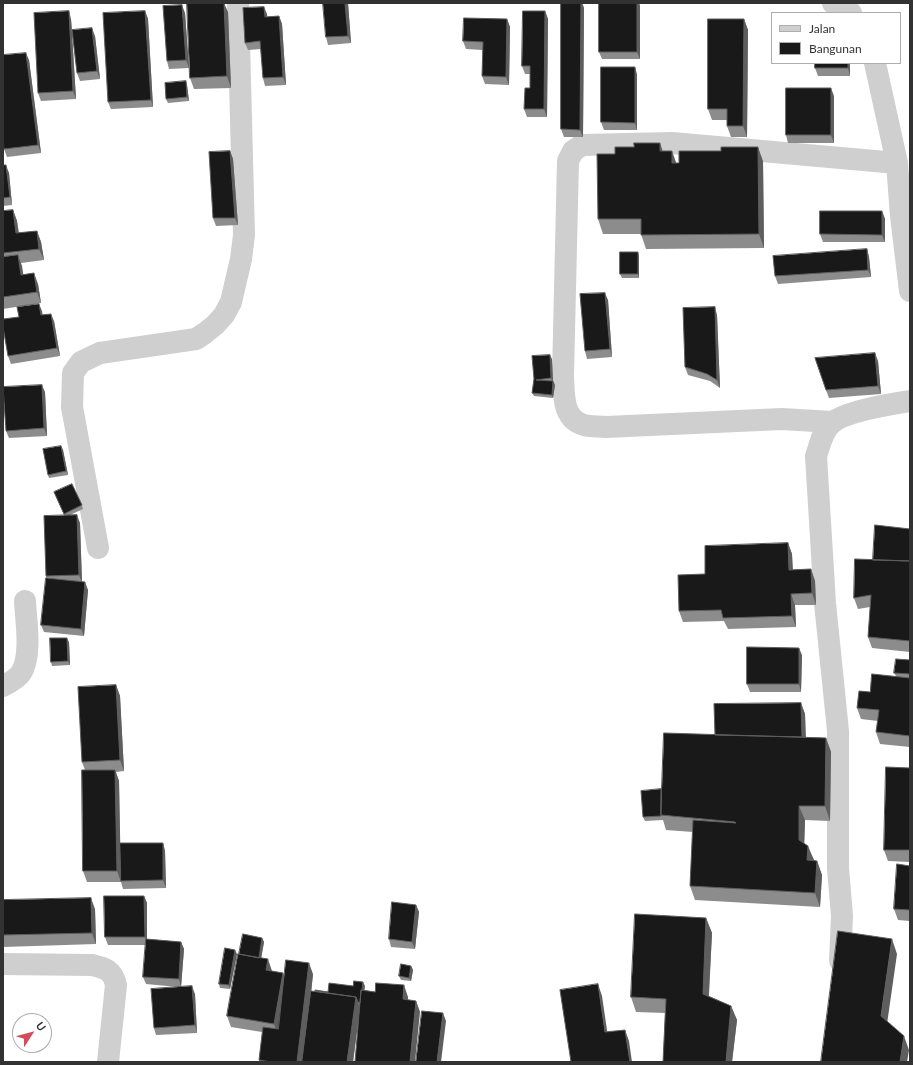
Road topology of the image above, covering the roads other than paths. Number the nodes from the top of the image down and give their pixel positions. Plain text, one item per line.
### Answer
1 (238, 3) edge
2 (833, 3) edge
3 (850, 12) edge
4 (875, 64) edge
5 (897, 163) junction
6 (908, 248) edge
7 (910, 291) edge
8 (910, 401) edge
9 (832, 422) junction
10 (98, 548) dead end
11 (25, 601) dead end
12 (3, 686) edge
13 (3, 964) edge
14 (839, 979) edge
15 (108, 1062) edge

1 - 10 street
2 - 3 street
4 - 5 street
5 - 6 street
5 - 9 street
6 - 7 street
8 - 9 street
9 - 14 street
11 - 12 street
13 - 15 street

